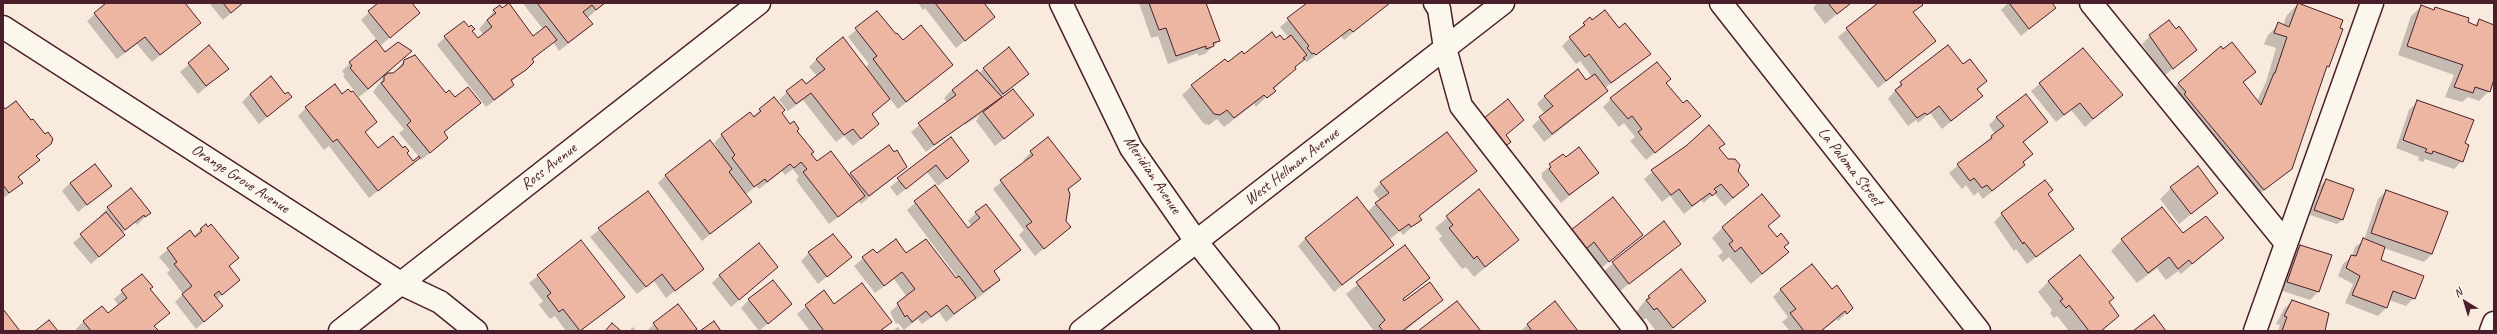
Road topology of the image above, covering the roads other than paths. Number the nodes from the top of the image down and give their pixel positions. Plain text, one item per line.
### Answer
1 (759, 3) edge
2 (1061, 3) edge
3 (1435, 3) edge
4 (1503, 3) edge
5 (1721, 3) edge
6 (2091, 3) edge
7 (2372, 3) edge
8 (3, 27) edge
9 (1445, 48) junction
10 (1196, 241) junction
11 (2286, 243) junction
12 (402, 284) junction
13 (2494, 323) edge
14 (340, 331) edge
15 (476, 331) edge
16 (1081, 331) edge
17 (1268, 331) edge
18 (1636, 331) edge
19 (1979, 331) edge
20 (2256, 331) edge
21 (2491, 331) edge

1 - 12 street, Ross Avenue
2 - 10 street, Meridian Avenue
3 - 9 street
4 - 9 street, West Hellman Avenue
5 - 19 street, La Paloma Street
6 - 11 street
7 - 11 street
8 - 12 street, Orange Grove Avenue
9 - 10 street, West Hellman Avenue
9 - 18 street
10 - 16 street, West Hellman Avenue
10 - 17 street, Meridian Avenue
11 - 20 street
12 - 14 street, Ross Avenue
12 - 15 street, Orange Grove Avenue
13 - 21 street

